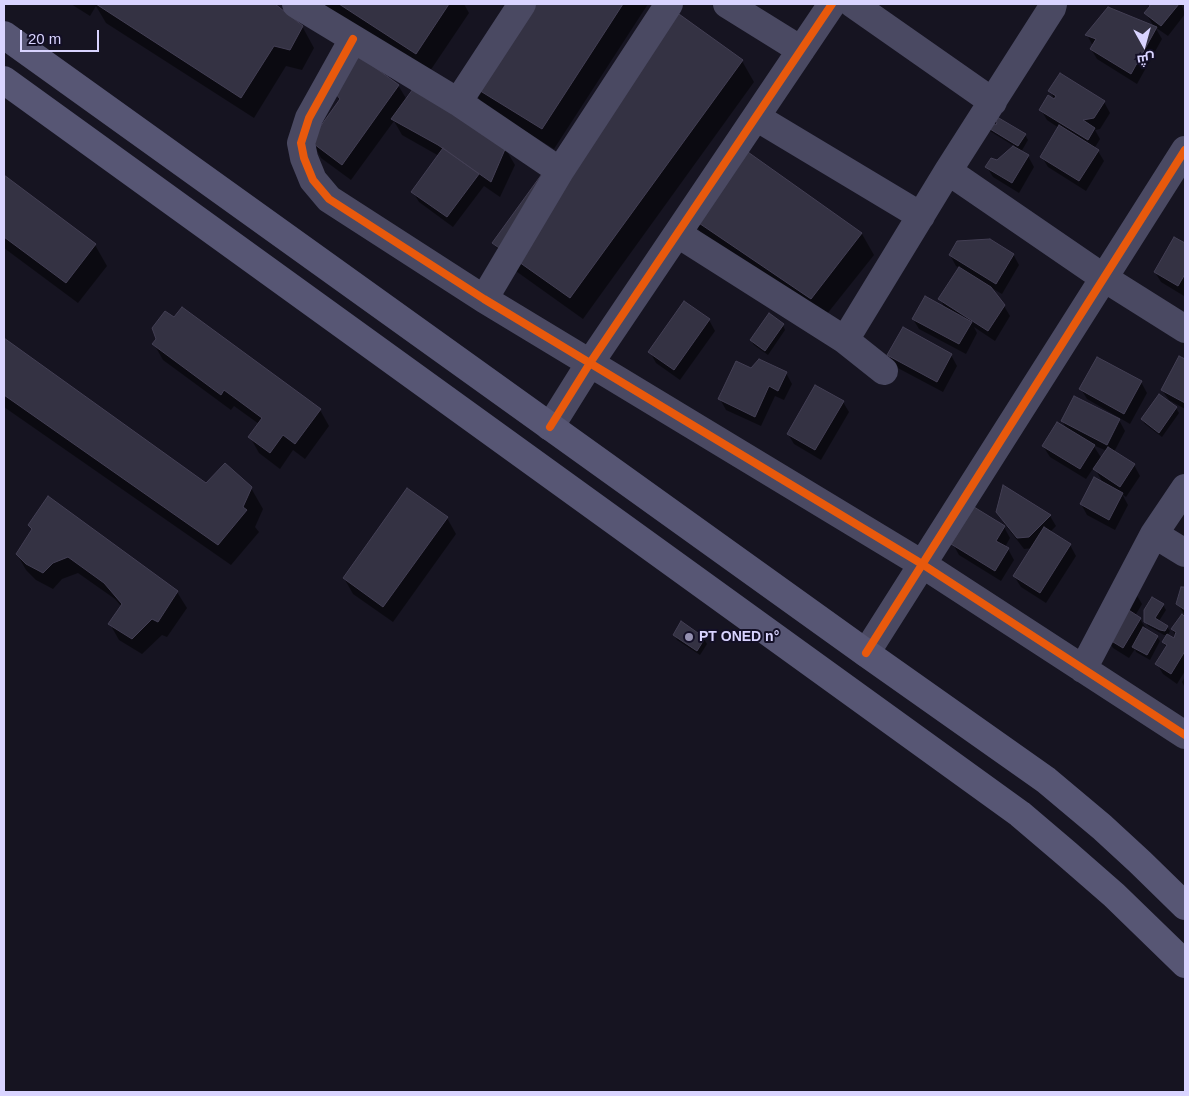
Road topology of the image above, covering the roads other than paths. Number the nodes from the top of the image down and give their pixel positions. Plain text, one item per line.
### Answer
1 (296, 4) edge
2 (522, 4) edge
3 (669, 4) edge
4 (727, 4) edge
5 (832, 4) edge
6 (853, 4) edge
7 (1053, 4) edge
8 (4, 35) edge
9 (353, 39) junction
10 (801, 50) junction
11 (4, 80) edge
12 (458, 102) junction
13 (993, 102) junction
14 (756, 117) junction
15 (1185, 150) edge
16 (560, 171) junction
17 (948, 172) junction
18 (921, 216) junction
19 (678, 234) junction
20 (1104, 278) junction
21 (484, 299) junction
22 (1185, 329) edge
23 (845, 340) junction
24 (590, 363) junction
25 (884, 371) dead end
26 (550, 427) junction
27 (1185, 488) edge
28 (1154, 534) junction
29 (1185, 553) edge
30 (922, 564) junction
31 (866, 653) junction
32 (1084, 669) junction
33 (1185, 735) edge
34 (1185, 906) edge
35 (1185, 964) edge

1 - 9 street
2 - 12 street
3 - 16 street
4 - 10 street
5 - 10 street
6 - 13 street
7 - 13 street
8 - 26 main road
9 - 12 street
9 - 21 street
10 - 14 street
11 - 35 main road
12 - 16 street
13 - 17 street
14 - 18 street
14 - 19 street
15 - 20 street
16 - 21 street
17 - 18 street
17 - 20 street
18 - 23 street
19 - 23 street
19 - 24 street
20 - 22 street
20 - 30 street
21 - 24 street
23 - 25 street
24 - 26 street
24 - 30 street
26 - 31 main road
27 - 28 street
28 - 29 street
28 - 32 street
30 - 31 street
30 - 32 street
31 - 34 main road
32 - 33 street

